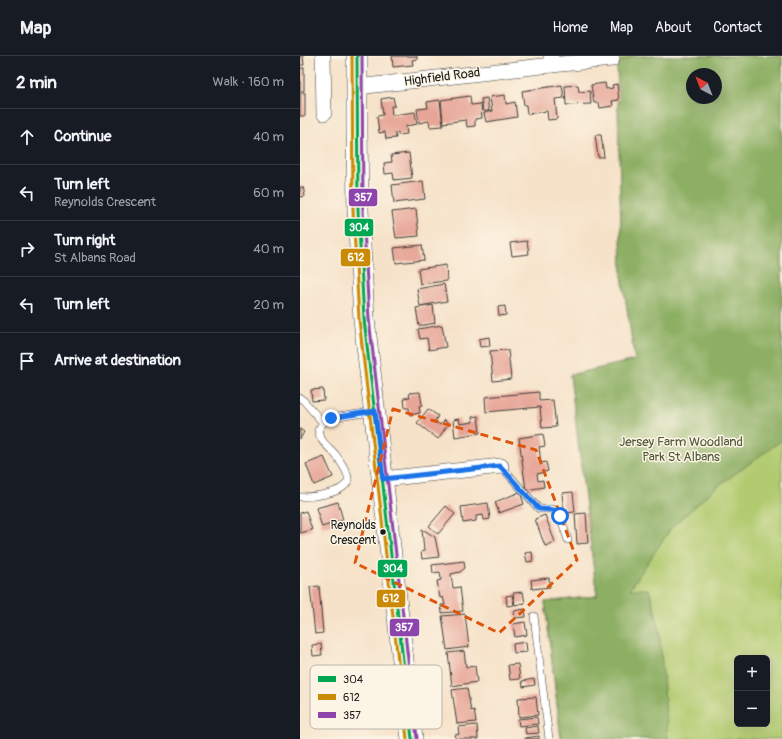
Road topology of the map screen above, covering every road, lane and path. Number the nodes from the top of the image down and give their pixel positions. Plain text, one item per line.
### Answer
1 (323, 56) edge
2 (357, 56) edge
3 (612, 59) dead end
4 (551, 60) edge
5 (357, 82) junction
6 (324, 113) dead end
7 (300, 398) edge
8 (375, 411) junction
9 (323, 423) junction
10 (500, 466) joint
11 (383, 479) junction
12 (300, 497) edge
13 (568, 540) dead end
14 (534, 616) dead end
15 (404, 665) edge
16 (411, 729) edge
17 (412, 739) edge
18 (549, 739) edge

1 - 6 street
2 - 5 main road
3 - 4 street, Highfield Road
4 - 5 street, Highfield Road
5 - 8 main road
7 - 9 lane
8 - 9 lane
8 - 11 main road
9 - 12 lane
10 - 11 street
10 - 13 lane
11 - 15 main road
14 - 18 lane
16 - 17 main road

